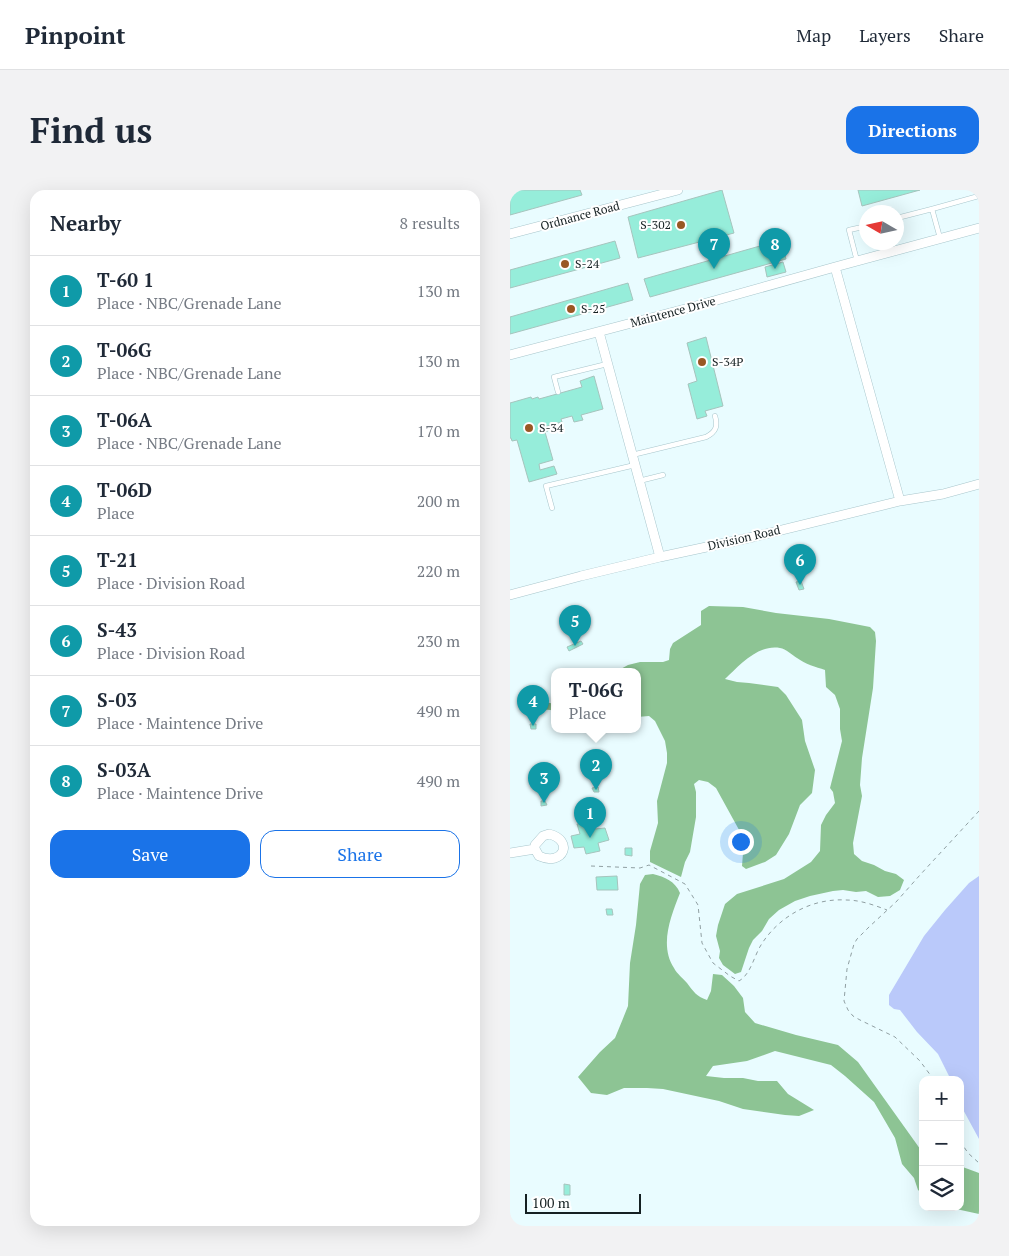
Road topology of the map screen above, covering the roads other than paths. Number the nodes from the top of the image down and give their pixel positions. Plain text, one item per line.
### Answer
1 (678, 190) edge
2 (979, 196) edge
3 (932, 209) junction
4 (904, 216) edge
5 (859, 228) edge
6 (979, 228) edge
7 (510, 234) edge
8 (940, 238) junction
9 (857, 261) junction
10 (835, 267) junction
11 (599, 332) junction
12 (510, 355) edge
13 (607, 364) junction
14 (558, 392) dead end
15 (715, 416) dead end
16 (632, 455) junction
17 (635, 465) junction
18 (663, 475) dead end
19 (639, 481) junction
20 (979, 484) edge
21 (900, 501) junction
22 (552, 508) dead end
23 (660, 557) junction
24 (510, 595) edge
25 (535, 849) dead end
26 (510, 853) edge

1 - 7 street, Ordnance Road
2 - 3 lane
3 - 4 lane
3 - 8 lane
5 - 9 lane
6 - 8 street, Maintence Drive
8 - 9 street, Maintence Drive
9 - 10 street, Maintence Drive
10 - 11 street, Maintence Drive
10 - 21 street
11 - 12 street, Maintence Drive
11 - 13 street
13 - 14 lane
13 - 16 street
15 - 16 lane
16 - 17 street
17 - 19 street
17 - 22 lane
18 - 19 lane
19 - 23 street
20 - 21 street, Division Road
21 - 23 street, Division Road
23 - 24 street, Division Road
25 - 26 street

